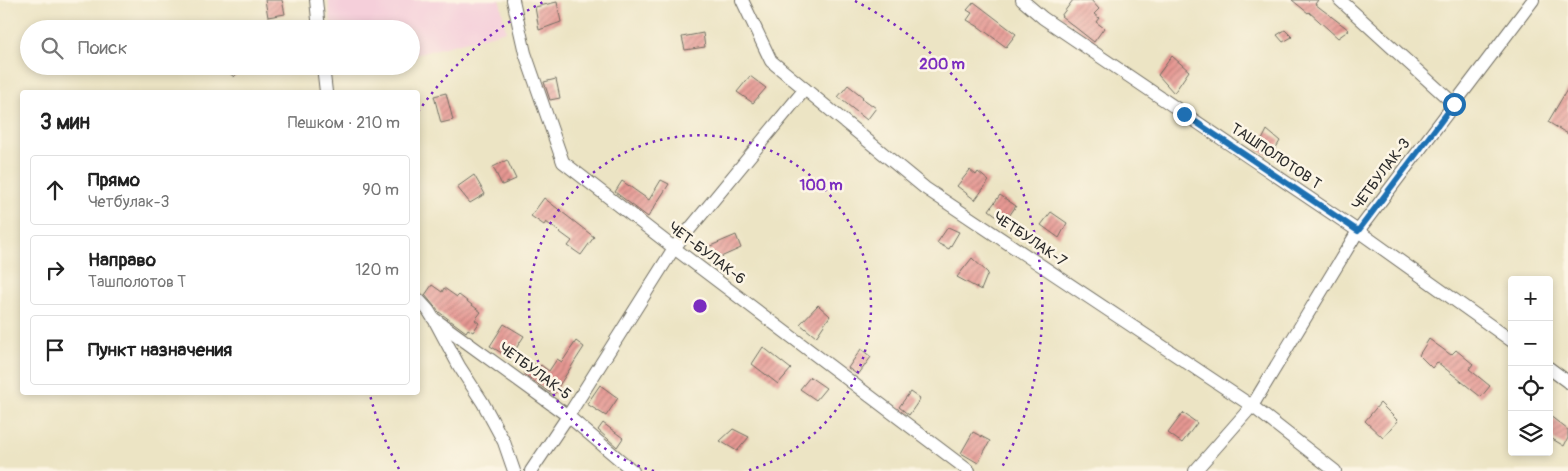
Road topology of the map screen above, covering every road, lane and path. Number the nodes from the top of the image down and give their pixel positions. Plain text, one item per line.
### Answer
1 (316, 0) edge
2 (513, 0) edge
3 (742, 0) edge
4 (1022, 0) edge
5 (1340, 0) edge
6 (1533, 0) edge
7 (318, 20) edge
8 (324, 75) edge
9 (326, 90) edge
10 (805, 90) junction
11 (1454, 104) junction
12 (1358, 231) junction
13 (674, 248) junction
14 (420, 301) edge
15 (432, 318) junction
16 (1508, 338) edge
17 (1553, 371) edge
18 (1568, 382) edge
19 (1252, 406) junction
20 (568, 416) junction
21 (514, 471) edge
22 (530, 471) edge
23 (633, 471) edge
24 (969, 471) edge
25 (1195, 471) edge
26 (1335, 471) edge

1 - 7 street
2 - 13 street, ЧЕТ-БУЛАК-6
3 - 10 street, ЧЕТБУЛАК-7
4 - 12 street, ТАШПОЛОТОВ Т
5 - 11 street
6 - 11 street, ЧЕТБУЛАК-3
8 - 9 street
10 - 13 street
10 - 19 street, ЧЕТБУЛАК-7
11 - 12 street, ЧЕТБУЛАК-3
12 - 16 street, ТАШПОЛОТОВ Т
12 - 19 street, ЧЕТБУЛАК-3
13 - 20 street
13 - 24 street, ЧЕТ-БУЛАК-6
14 - 15 street, ЧЕТБУЛАК-5
15 - 20 street, ЧЕТБУЛАК-5
15 - 21 street
17 - 18 street
19 - 25 street, ЧЕТБУЛАК-3
19 - 26 street, ЧЕТБУЛАК-7
20 - 22 street
20 - 23 street, ЧЕТБУЛАК-5

